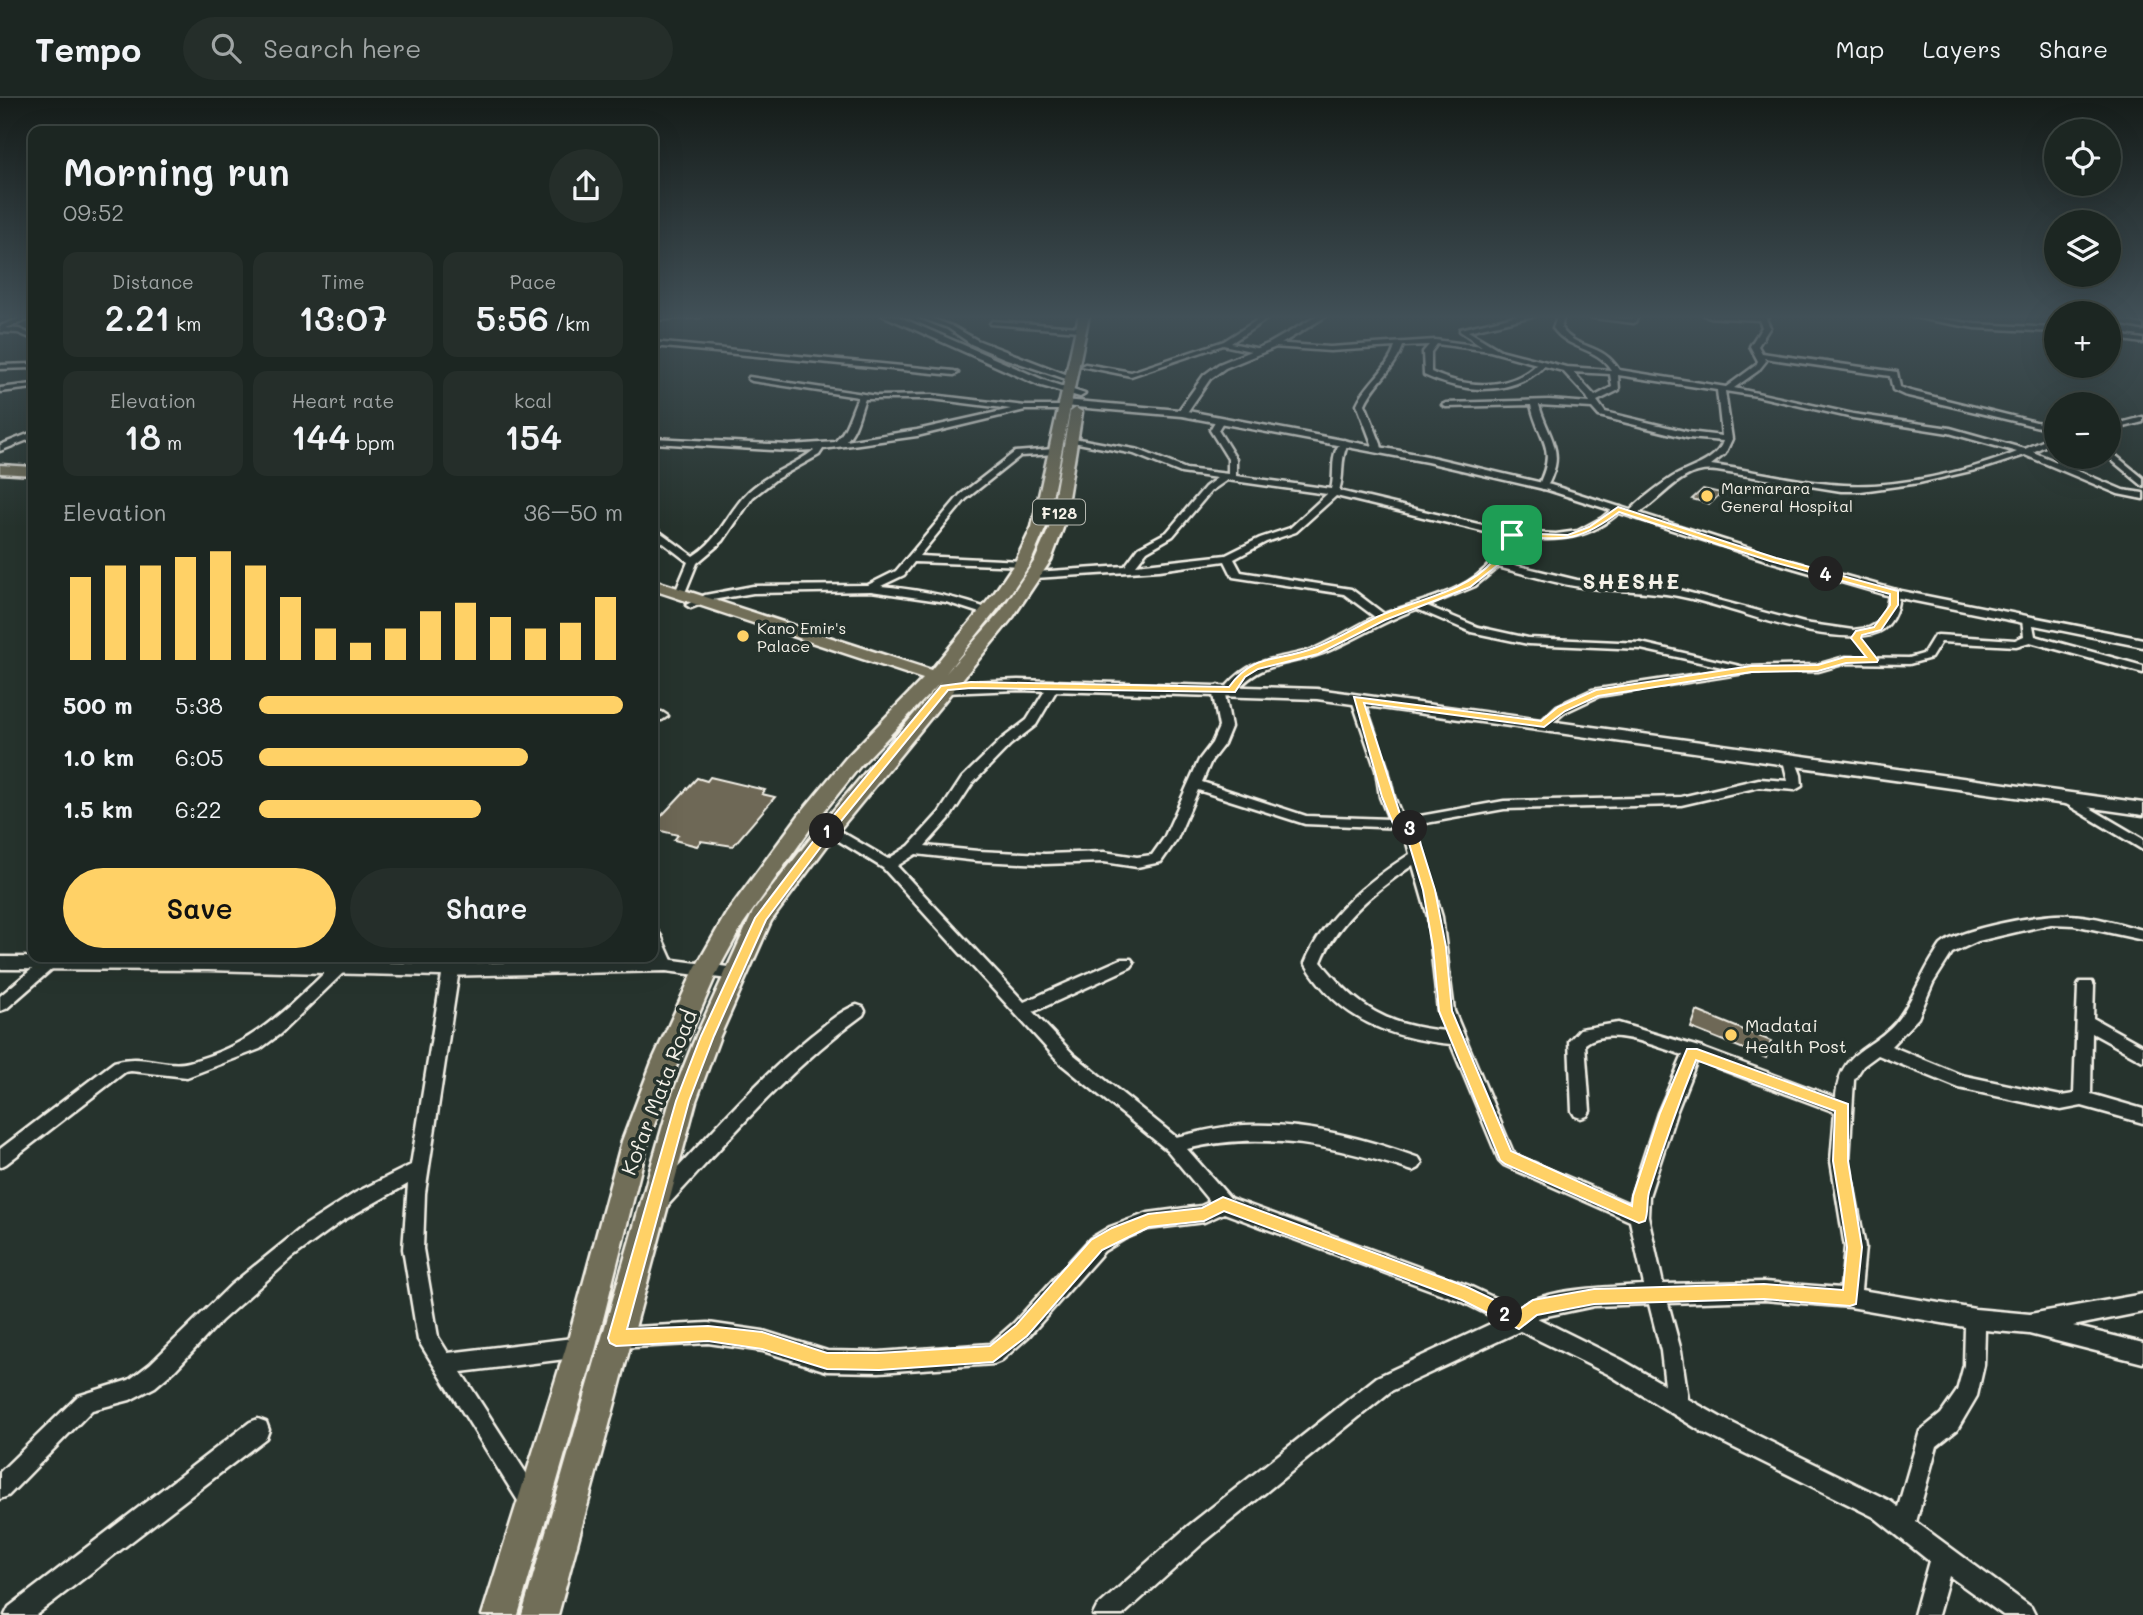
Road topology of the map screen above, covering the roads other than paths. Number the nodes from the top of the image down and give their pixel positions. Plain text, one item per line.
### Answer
1 (795, 386) edge
2 (1040, 386) edge
3 (1069, 386) edge
4 (1076, 386) edge
5 (1201, 386) edge
6 (1373, 386) edge
7 (1580, 386) edge
8 (1616, 386) edge
9 (1704, 386) edge
10 (1729, 386) edge
11 (1896, 386) edge
12 (28, 387) edge
13 (1725, 389) junction
14 (0, 390) edge
15 (863, 395) junction
16 (1070, 400) junction
17 (1535, 403) junction
18 (1594, 403) junction
19 (1446, 405) dead end
20 (1025, 408) junction
21 (1182, 413) junction
22 (2143, 419) edge
23 (1220, 420) junction
24 (2121, 425) edge
25 (2044, 426) edge
26 (28, 438) edge
27 (1071, 439) junction
28 (1728, 439) junction
29 (658, 440) edge
30 (838, 443) junction
31 (1344, 443) junction
32 (2044, 443) edge
33 (820, 447) junction
34 (1378, 449) junction
35 (1054, 452) junction
36 (2026, 452) junction
37 (1, 457) edge
38 (28, 464) edge
39 (2121, 464) edge
40 (1702, 468) junction
41 (28, 469) edge
42 (1228, 477) junction
43 (2143, 483) edge
44 (1543, 486) junction
45 (1334, 493) junction
46 (2143, 496) edge
47 (1618, 509) junction
48 (1633, 513) junction
49 (658, 534) edge
50 (1512, 535) junction
51 (1228, 558) junction
52 (912, 559) junction
53 (693, 561) junction
54 (1496, 563) junction
55 (1022, 564) junction
56 (1128, 569) junction
57 (1035, 575) junction
58 (658, 587) edge
59 (870, 588) junction
60 (1895, 593) junction
61 (658, 594) edge
62 (691, 599) junction
63 (1418, 606) junction
64 (987, 612) junction
65 (1382, 618) junction
66 (2027, 620) junction
67 (2030, 638) junction
68 (2143, 643) edge
69 (1864, 646) junction
70 (1751, 669) junction
71 (2143, 670) edge
72 (945, 683) junction
73 (1053, 686) junction
74 (1225, 689) junction
75 (1358, 699) junction
76 (1544, 724) junction
77 (1789, 760) junction
78 (1196, 785) junction
79 (2068, 799) junction
80 (2143, 809) edge
81 (1403, 823) junction
82 (828, 830) junction
83 (2143, 845) edge
84 (914, 849) junction
85 (1417, 856) junction
86 (888, 865) junction
87 (2143, 935) edge
88 (658, 947) edge
89 (0, 963) edge
90 (1126, 963) dead end
91 (48, 964) junction
92 (666, 965) junction
93 (446, 966) edge
94 (340, 967) junction
95 (706, 970) junction
96 (736, 974) junction
97 (2086, 986) dead end
98 (0, 1005) edge
99 (1023, 1010) junction
100 (857, 1011) dead end
101 (2085, 1021) junction
102 (1456, 1038) junction
103 (1875, 1047) junction
104 (1692, 1053) junction
105 (2143, 1054) edge
106 (2082, 1099) junction
107 (1843, 1108) junction
108 (1581, 1111) dead end
109 (2143, 1116) edge
110 (1173, 1145) junction
111 (0, 1159) edge
112 (1413, 1163) dead end
113 (420, 1170) junction
114 (1223, 1204) junction
115 (653, 1208) junction
116 (1639, 1216) junction
117 (1657, 1294) junction
118 (1850, 1298) junction
119 (2143, 1303) edge
120 (1975, 1319) junction
121 (1519, 1321) junction
122 (2030, 1324) junction
123 (616, 1338) junction
124 (581, 1347) junction
125 (2143, 1353) edge
126 (443, 1364) junction
127 (1678, 1403) junction
128 (258, 1430) dead end
129 (0, 1488) edge
130 (534, 1505) junction
131 (1904, 1524) junction
132 (1942, 1557) junction
133 (17, 1615) edge
134 (500, 1615) edge
135 (540, 1615) edge
136 (1105, 1615) edge
137 (1926, 1615) edge
138 (2023, 1615) edge

1 - 15 street
2 - 16 main road
3 - 16 main road, F128
4 - 16 main road, F128
5 - 21 street
6 - 34 street
7 - 18 street
8 - 18 street
9 - 13 street
10 - 13 street
11 - 25 street
12 - 14 street
13 - 28 street
13 - 36 street
15 - 20 street
15 - 30 street
16 - 20 street
16 - 21 street
16 - 27 main road, F128
16 - 35 main road, F128
17 - 18 street
17 - 19 street
17 - 44 street
18 - 28 street
20 - 30 street
21 - 23 street
22 - 24 street
23 - 31 street
23 - 42 street
26 - 37 street
27 - 42 street
27 - 57 main road, F128
28 - 40 street
29 - 33 street
30 - 33 street
31 - 34 street
31 - 45 street
32 - 36 street
33 - 53 street
34 - 44 street
35 - 52 street
35 - 55 main road, F128
36 - 40 street
36 - 46 street
37 - 38 main road
37 - 41 main road
39 - 43 street
40 - 48 street
42 - 45 street
42 - 56 street
44 - 47 street
45 - 50 street
45 - 51 street
47 - 48 street
47 - 50 street
48 - 60 street
49 - 53 street
50 - 54 street
51 - 56 street
51 - 65 street
52 - 55 street
52 - 59 street
53 - 62 street
54 - 63 street
54 - 69 street
55 - 64 main road, F128
56 - 57 street
57 - 72 main road, F128
58 - 62 main road
59 - 62 street
59 - 64 street
60 - 66 street
60 - 69 street
61 - 62 main road
62 - 72 main road
63 - 65 street
63 - 70 street
64 - 72 main road, F128
65 - 74 street
66 - 67 street
66 - 68 street
67 - 69 street
67 - 71 street
69 - 70 street
70 - 76 street
72 - 73 main road
72 - 82 main road, Kofar Mata Road / F128
72 - 95 main road, Kofar Mata Road / F128
73 - 74 main road
73 - 84 street
74 - 75 main road
74 - 78 street
75 - 76 main road
75 - 81 street
76 - 77 main road
77 - 79 main road
77 - 81 street
78 - 81 street
78 - 84 street
79 - 80 main road
79 - 83 street
81 - 85 street
82 - 86 street
82 - 96 main road, Kofar Mata Road / F128
84 - 86 street
85 - 102 street
85 - 102 street
86 - 99 street
87 - 103 street
88 - 92 street
89 - 91 street
90 - 99 street
91 - 94 street
91 - 98 street
92 - 93 street
92 - 95 street
93 - 94 street
93 - 113 street
94 - 111 street
95 - 96 street
95 - 124 main road, Kofar Mata Road / F128
96 - 115 main road, Kofar Mata Road / F128
97 - 101 street
99 - 110 street
100 - 115 street
101 - 105 street
101 - 106 street
102 - 116 street
103 - 106 street
103 - 107 street
104 - 107 street
104 - 108 street
104 - 116 street
106 - 109 street
107 - 118 street
110 - 112 street
110 - 114 street
113 - 126 street
113 - 129 street
114 - 121 street
114 - 123 street
115 - 123 main road, Kofar Mata Road / F128
116 - 117 street
117 - 118 street
117 - 121 street
117 - 127 street
118 - 120 street
119 - 122 street
120 - 122 street
120 - 131 street
121 - 127 street
121 - 136 street
122 - 125 street
123 - 135 main road, Kofar Mata Road / F128
124 - 126 street
124 - 130 main road, Kofar Mata Road / F128
126 - 130 street
127 - 131 street
128 - 133 street
130 - 134 main road, Kofar Mata Road / F128
131 - 132 street
132 - 137 street
132 - 138 street

